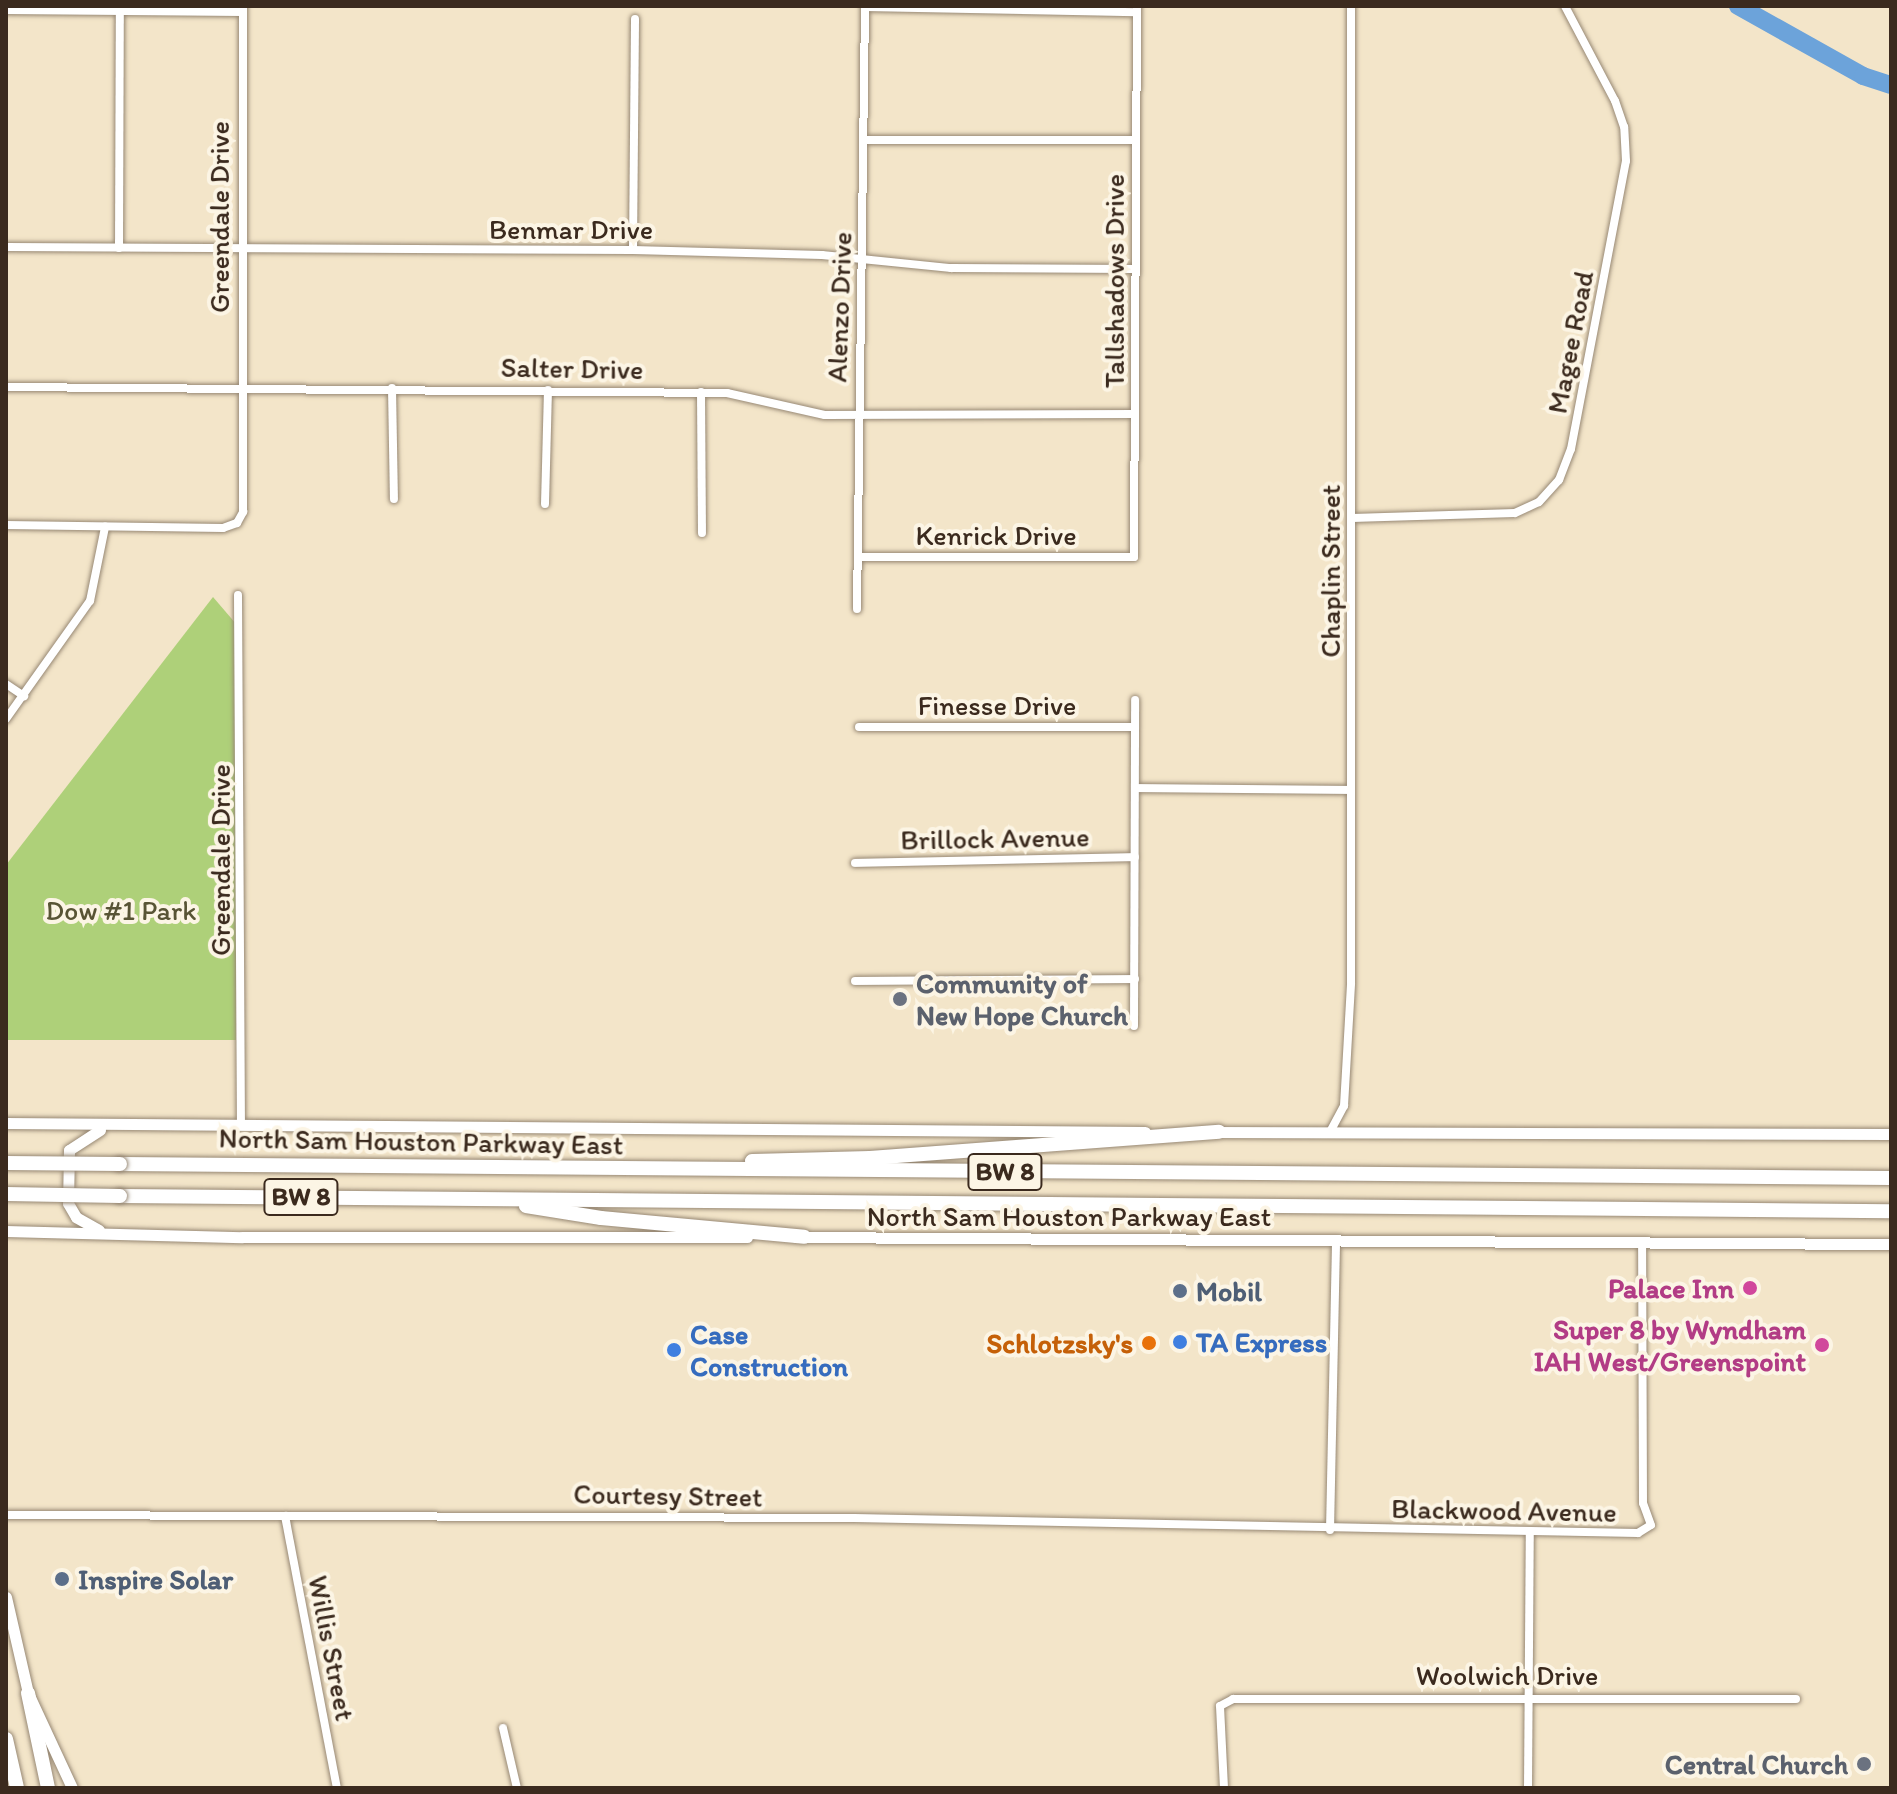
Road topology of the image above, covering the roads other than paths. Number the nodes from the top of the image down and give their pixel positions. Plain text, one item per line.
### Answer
1 (865, 6) edge
2 (1351, 6) edge
3 (1565, 6) edge
4 (243, 9) edge
5 (1137, 9) edge
6 (6, 10) edge
7 (120, 10) junction
8 (635, 19) dead end
9 (864, 140) junction
10 (1136, 140) junction
11 (6, 247) edge
12 (119, 248) junction
13 (633, 250) junction
14 (241, 251) junction
15 (864, 261) junction
16 (1136, 269) junction
17 (6, 387) edge
18 (392, 388) junction
19 (241, 389) junction
20 (548, 390) junction
21 (701, 392) junction
22 (857, 414) junction
23 (1135, 414) junction
24 (394, 499) dead end
25 (545, 504) dead end
26 (1352, 518) junction
27 (6, 525) edge
28 (105, 527) junction
29 (702, 533) dead end
30 (859, 557) junction
31 (1134, 557) joint
32 (238, 595) dead end
33 (857, 609) dead end
34 (6, 684) edge
35 (24, 696) junction
36 (1135, 700) dead end
37 (6, 719) edge
38 (859, 727) dead end
39 (1135, 727) junction
40 (1135, 788) junction
41 (1351, 790) junction
42 (1135, 857) junction
43 (855, 863) dead end
44 (1135, 979) junction
45 (855, 981) dead end
46 (1134, 1026) dead end
47 (6, 1123) edge
48 (128, 1125) junction
49 (241, 1126) junction
50 (1219, 1132) junction
51 (1330, 1132) junction
52 (1891, 1134) edge
53 (6, 1163) edge
54 (485, 1169) junction
55 (1891, 1178) edge
56 (6, 1194) edge
57 (482, 1199) junction
58 (1891, 1211) edge
59 (6, 1231) edge
60 (111, 1234) junction
61 (804, 1237) junction
62 (1336, 1244) junction
63 (1891, 1244) edge
64 (1642, 1245) junction
65 (6, 1515) edge
66 (285, 1516) junction
67 (1330, 1530) junction
68 (1530, 1532) junction
69 (6, 1597) edge
70 (28, 1693) junction
71 (1528, 1697) junction
72 (1796, 1699) dead end
73 (503, 1728) dead end
74 (6, 1739) edge
75 (17, 1788) edge
76 (48, 1788) edge
77 (72, 1788) edge
78 (337, 1788) edge
79 (517, 1788) edge
80 (1224, 1788) edge
81 (1528, 1788) edge

1 - 5 street
1 - 9 street, Alenzo Drive
2 - 26 street, Chaplin Street
3 - 26 street, Magee Road
4 - 7 street
4 - 14 street, Greendale Drive
5 - 10 street, Tallshadows Drive
6 - 7 street
7 - 12 street
8 - 13 street
9 - 10 street
9 - 15 street, Alenzo Drive
10 - 16 street, Tallshadows Drive
11 - 12 street, Benmar Drive
12 - 14 street, Benmar Drive
13 - 14 street, Benmar Drive
13 - 15 street, Benmar Drive
14 - 19 street, Greendale Drive
15 - 16 street, Benmar Drive
15 - 22 street, Alenzo Drive
16 - 23 street, Tallshadows Drive
17 - 19 street, Salter Drive
18 - 19 street, Salter Drive
18 - 20 street, Salter Drive
18 - 24 street
19 - 28 street, Greendale Drive
20 - 21 street, Salter Drive
20 - 25 street
21 - 22 street, Salter Drive
21 - 29 street
22 - 23 street, Salter Drive
22 - 30 street, Alenzo Drive
23 - 31 street, Tallshadows Drive
26 - 41 street, Chaplin Street
27 - 28 street
28 - 35 street
30 - 31 street, Kenrick Drive
30 - 33 street, Alenzo Drive
32 - 49 street, Greendale Drive
34 - 35 street
35 - 37 street
36 - 39 street
38 - 39 street, Finesse Drive
39 - 40 street
40 - 41 street
40 - 42 street
41 - 51 street, Chaplin Street
42 - 43 street, Brillock Avenue
42 - 44 street
44 - 45 street
44 - 46 street
47 - 48 main road, North Sam Houston Parkway East
48 - 49 main road, North Sam Houston Parkway East
48 - 60 main road
49 - 50 main road, North Sam Houston Parkway East
50 - 51 main road, North Sam Houston Parkway East
50 - 54 highway
51 - 52 main road, North Sam Houston Parkway East
53 - 54 highway, North Sam Houston Parkway East / BW 8, bridge
54 - 55 highway, North Sam Houston Parkway East / BW 8
56 - 57 highway, North Sam Houston Parkway East / BW 8, bridge
57 - 58 highway, North Sam Houston Parkway East / BW 8
57 - 61 highway
59 - 60 main road, North Sam Houston Parkway East
60 - 61 main road, North Sam Houston Parkway East
61 - 62 main road, North Sam Houston Parkway East
62 - 64 main road, North Sam Houston Parkway East
62 - 67 street
63 - 64 main road, North Sam Houston Parkway East
64 - 68 street, Blackwood Avenue
65 - 66 street, Courtesy Street
66 - 67 street, Courtesy Street
66 - 78 street, Willis Street
67 - 68 street, Blackwood Avenue
68 - 71 street
69 - 70 main road
70 - 76 highway
70 - 77 main road
71 - 72 street, Woolwich Drive
71 - 80 street, Woolwich Drive
71 - 81 street
73 - 79 street
74 - 75 highway

